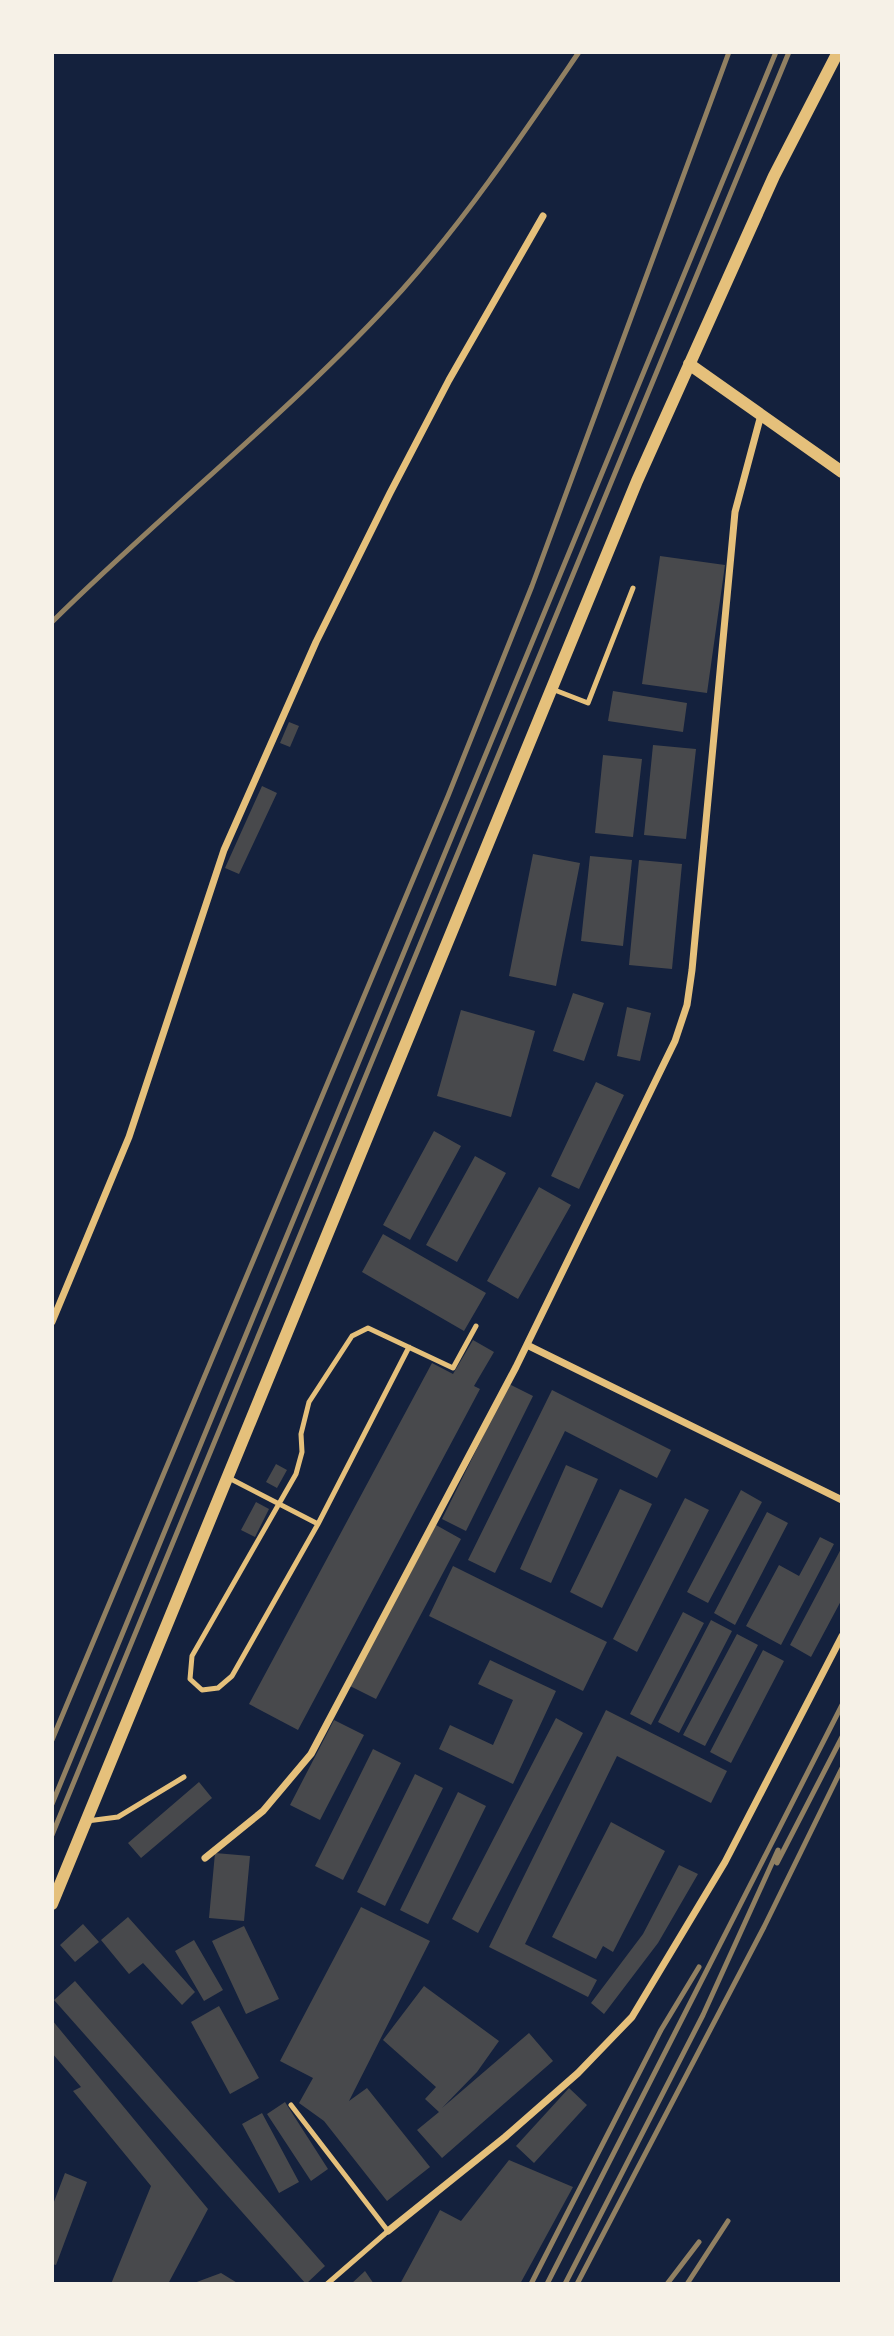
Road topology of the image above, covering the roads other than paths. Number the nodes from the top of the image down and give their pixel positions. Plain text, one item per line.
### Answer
1 (838, 52) edge
2 (543, 216) dead end
3 (689, 365) junction
4 (762, 414) junction
5 (842, 472) edge
6 (633, 588) dead end
7 (552, 689) junction
8 (52, 1322) edge
9 (476, 1326) dead end
10 (527, 1345) junction
11 (409, 1347) junction
12 (227, 1477) junction
13 (842, 1500) edge
14 (281, 1505) junction
15 (318, 1524) junction
16 (842, 1636) edge
17 (184, 1777) dead end
18 (87, 1821) junction
19 (205, 1858) dead end
20 (52, 1905) edge
21 (291, 2105) dead end
22 (388, 2231) junction
23 (327, 2284) edge

1 - 3 street
2 - 8 street
3 - 4 street
3 - 7 street
4 - 5 street
4 - 10 street
6 - 7 lane
7 - 12 street
9 - 11 lane
10 - 13 street
10 - 19 street
11 - 14 lane
11 - 15 lane
12 - 14 lane
12 - 18 street
14 - 15 lane
14 - 15 lane
16 - 22 street
17 - 18 lane
18 - 20 street
21 - 22 lane
22 - 23 lane

